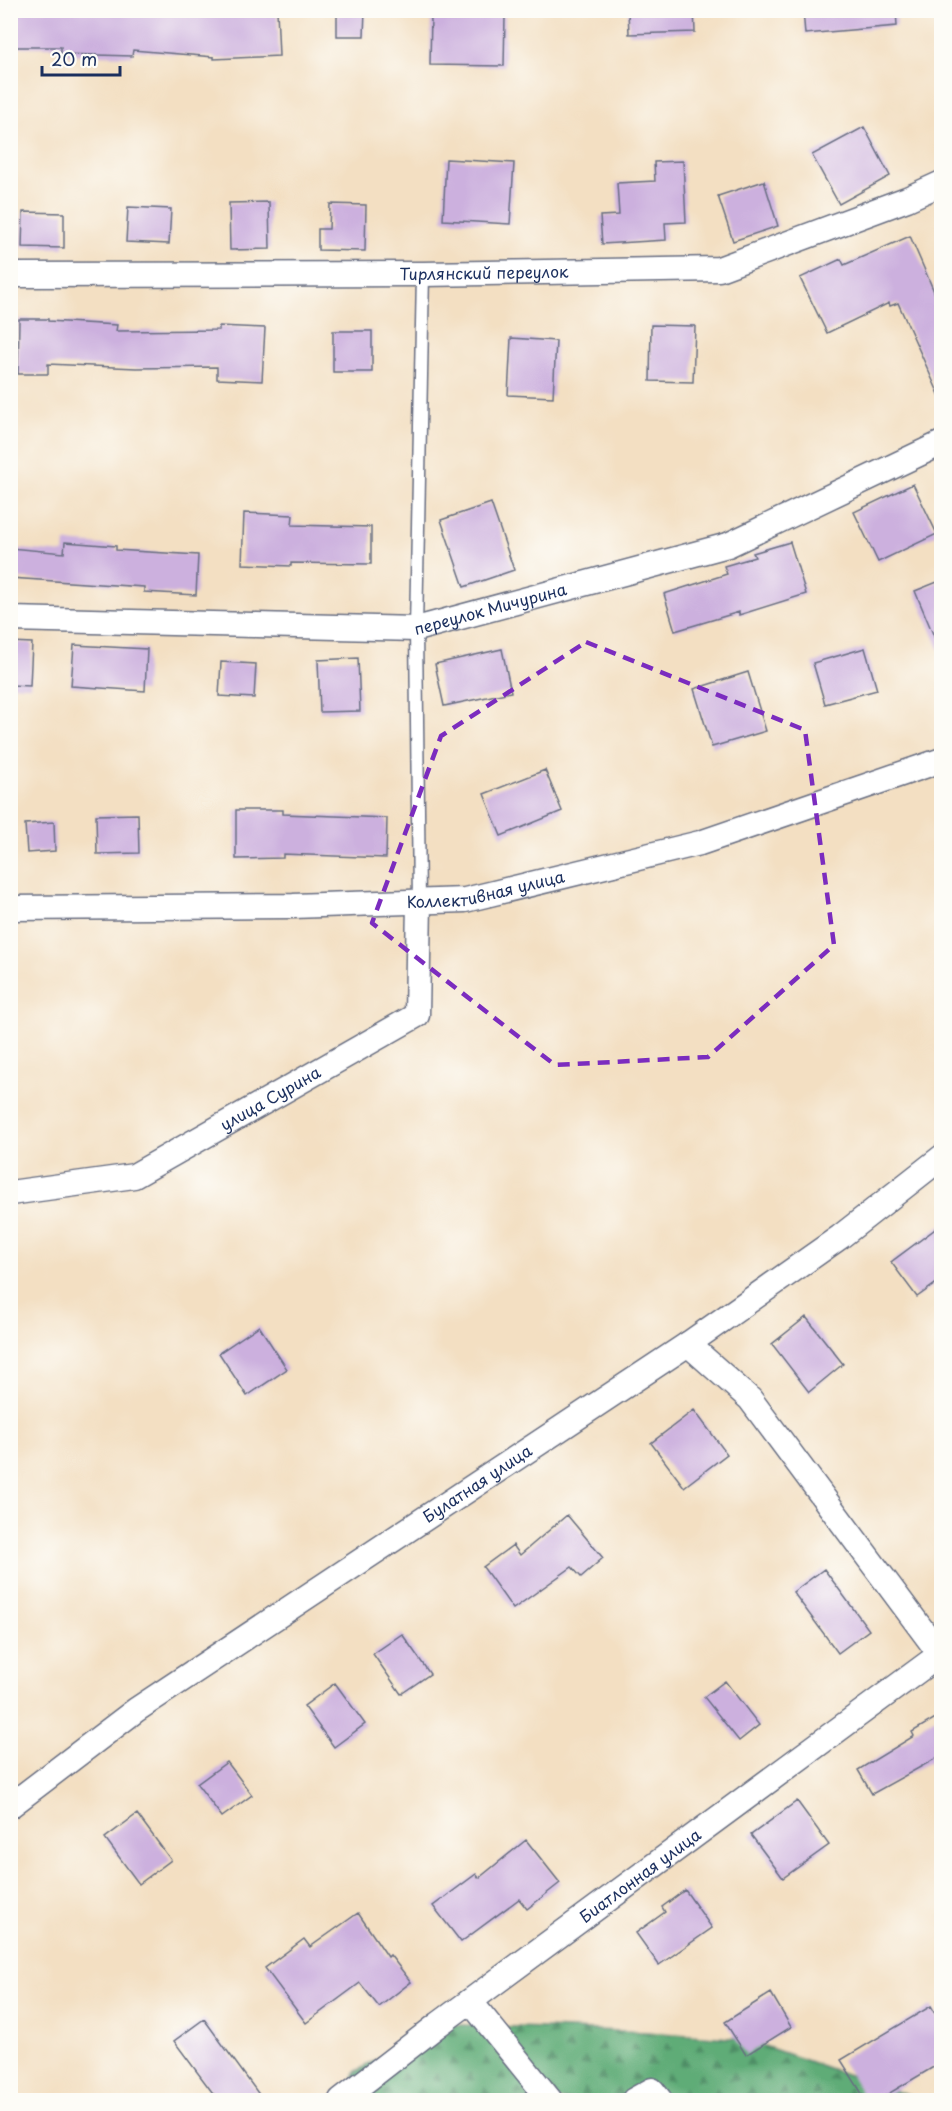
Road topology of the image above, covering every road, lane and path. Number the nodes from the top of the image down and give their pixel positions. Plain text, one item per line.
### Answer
1 (942, 183) edge
2 (423, 274) junction
3 (10, 275) edge
4 (942, 443) edge
5 (10, 619) edge
6 (416, 629) junction
7 (942, 760) edge
8 (419, 902) junction
9 (10, 908) edge
10 (942, 1157) edge
11 (10, 1193) edge
12 (688, 1344) junction
13 (941, 1654) edge
14 (10, 1806) edge
15 (471, 2001) junction
16 (341, 2100) edge
17 (550, 2100) edge
18 (634, 2100) edge
19 (660, 2100) edge

1 - 2 street, Тирлянский переулок
2 - 3 street, Тирлянский переулок
2 - 6 lane
4 - 6 street, переулок Мичурина
5 - 6 street, переулок Мичурина
6 - 8 lane
7 - 8 street, Коллективная улица
8 - 9 street, Коллективная улица
8 - 11 street, улица Сурина
10 - 12 street, Булатная улица
12 - 13 street
12 - 14 street, Булатная улица
13 - 15 street, Биатлонная улица
15 - 16 street, Биатлонная улица
15 - 17 street
18 - 19 street

